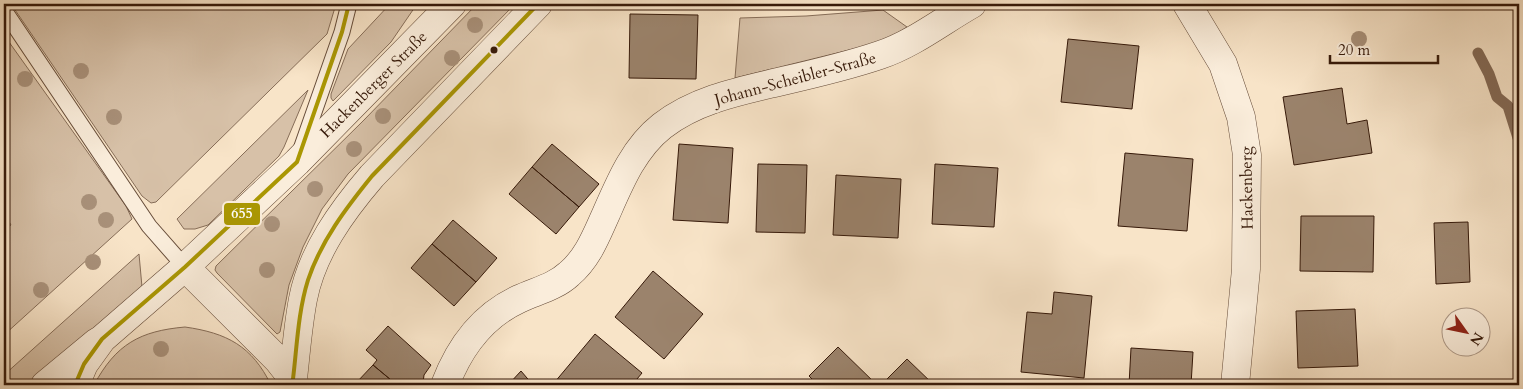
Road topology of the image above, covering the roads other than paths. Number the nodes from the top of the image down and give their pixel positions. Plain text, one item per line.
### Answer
1 (349, 4) edge
2 (452, 4) edge
3 (538, 4) edge
4 (972, 4) edge
5 (1187, 4) edge
6 (4, 10) edge
7 (297, 162) junction
8 (184, 267) junction
9 (114, 328) junction
10 (294, 382) edge
11 (45, 385) edge
12 (75, 385) edge
13 (445, 385) edge
14 (1235, 385) edge

1 - 7 lane
2 - 7 street, Hackenberger Straße
3 - 10 street
4 - 13 street, Johann-Scheibler-Straße
5 - 14 street, Hackenberg
6 - 8 lane
7 - 8 street, Hackenberger Straße
8 - 9 street, Hackenberger Straße
8 - 10 street
9 - 11 street, Hackenberger Straße
9 - 12 street, Hackenberger Straße

